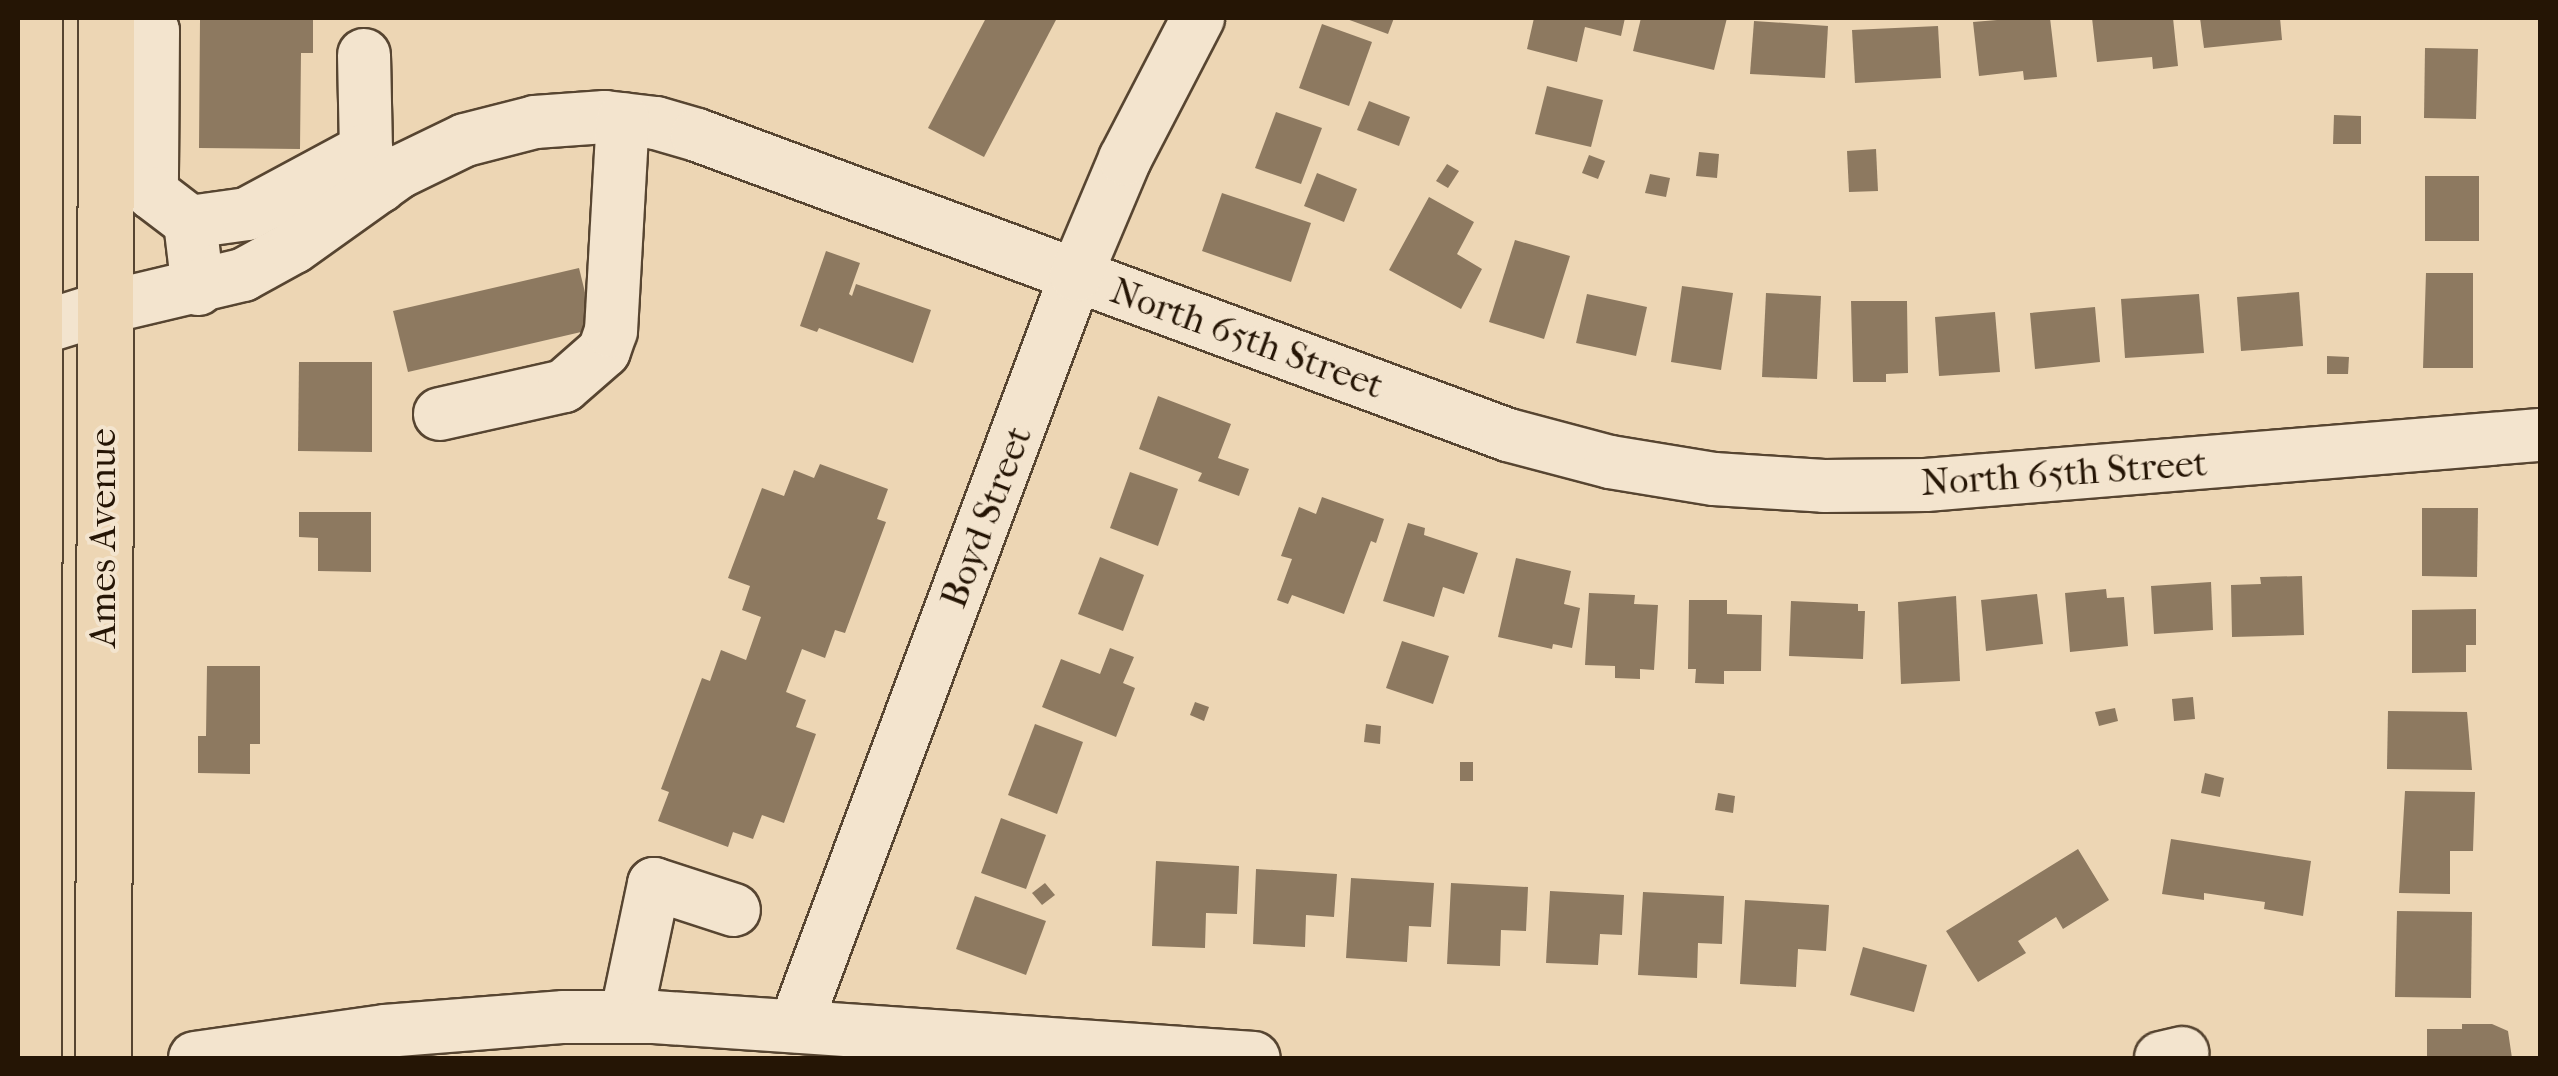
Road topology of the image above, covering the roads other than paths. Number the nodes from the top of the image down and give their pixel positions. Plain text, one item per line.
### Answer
1 (34, 18) edge
2 (1198, 18) edge
3 (106, 24) edge
4 (364, 55) dead end
5 (623, 120) junction
6 (129, 159) junction
7 (373, 168) junction
8 (190, 222) junction
9 (1076, 276) junction
10 (198, 288) junction
11 (104, 308) junction
12 (25, 333) edge
13 (440, 414) dead end
14 (2540, 434) edge
15 (734, 910) dead end
16 (626, 1018) junction
17 (795, 1026) junction
18 (33, 1058) edge
19 (103, 1058) edge
20 (195, 1058) edge
21 (1254, 1058) edge

1 - 12 main road, Ames Avenue
2 - 9 street, Boyd Street
3 - 6 main road, Ames Avenue
4 - 7 street
5 - 7 street, North 65th Street
5 - 9 street, North 65th Street
5 - 13 street
6 - 8 street
6 - 11 main road, Ames Avenue
7 - 8 street
7 - 10 street, North 65th Street
8 - 10 street
9 - 14 street, North 65th Street
9 - 17 street, Boyd Street
10 - 11 street, North 65th Street
11 - 12 street, North 65th Street
11 - 19 main road, Ames Avenue
12 - 18 main road, Ames Avenue
15 - 16 street
16 - 17 street
16 - 20 street
17 - 21 street

